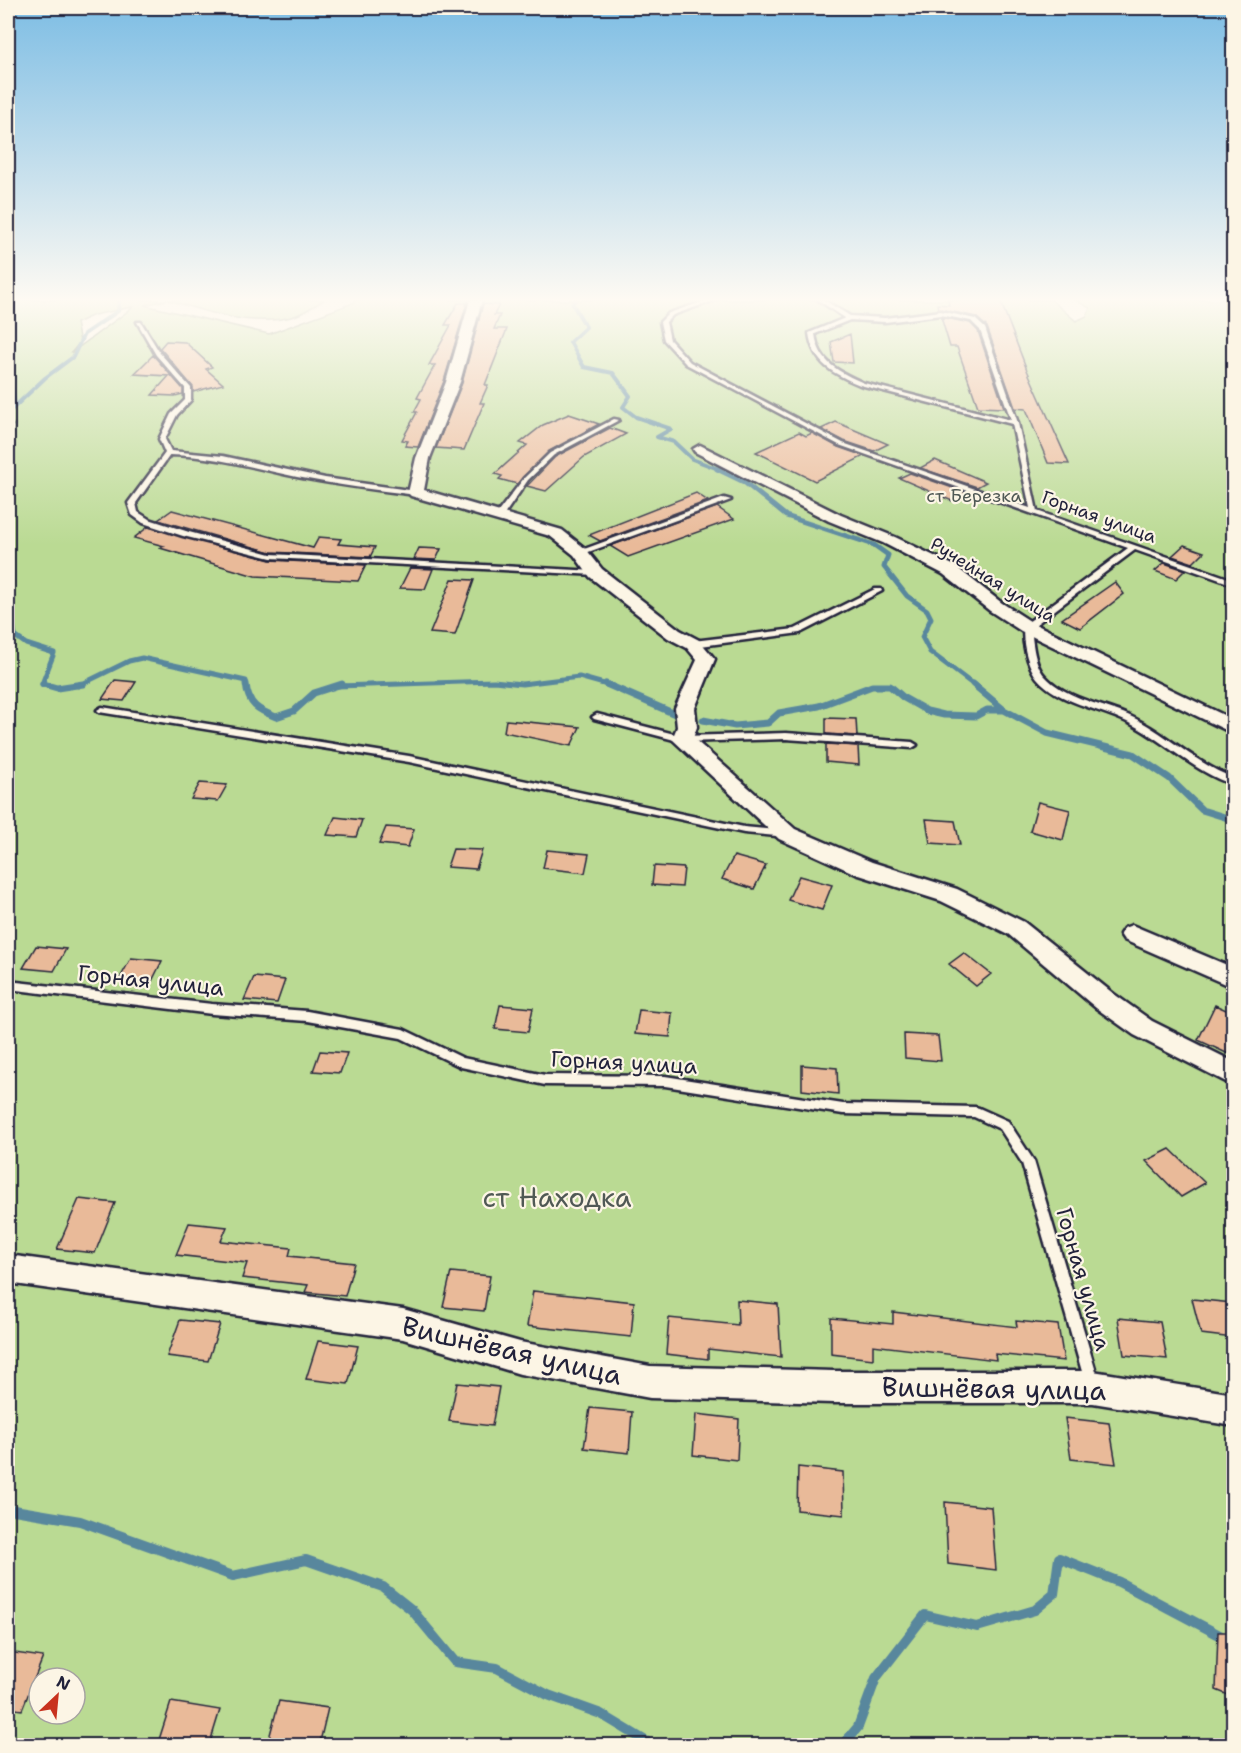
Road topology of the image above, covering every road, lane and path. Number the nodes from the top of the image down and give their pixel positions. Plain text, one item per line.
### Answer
1 (183, 382) edge
2 (453, 382) edge
3 (724, 382) edge
4 (856, 382) edge
5 (1001, 382) edge
6 (616, 420) dead end
7 (1015, 423) junction
8 (700, 449) dead end
9 (168, 453) junction
10 (416, 494) junction
11 (727, 501) dead end
12 (1034, 512) junction
13 (499, 516) junction
14 (1132, 549) junction
15 (580, 552) junction
16 (596, 573) junction
17 (1233, 583) edge
18 (878, 591) dead end
19 (1027, 627) junction
20 (693, 644) junction
21 (102, 710) dead end
22 (597, 717) dead end
23 (1233, 728) edge
24 (682, 739) junction
25 (912, 745) dead end
26 (1233, 782) edge
27 (787, 834) junction
28 (1132, 934) dead end
29 (1233, 979) edge
30 (8, 985) edge
31 (1233, 1075) edge
32 (8, 1269) edge
33 (1093, 1387) junction
34 (1233, 1410) edge

1 - 9 lane
2 - 10 street
3 - 12 lane, Горная улица
4 - 7 lane
5 - 7 lane
6 - 13 lane
7 - 12 lane
8 - 19 street, Ручейная улица
9 - 10 lane
9 - 16 lane
10 - 13 street
11 - 15 lane
12 - 14 lane, Горная улица
13 - 15 street
14 - 17 lane, Горная улица
14 - 19 lane
15 - 16 street
16 - 20 street
18 - 20 lane
19 - 23 street, Ручейная улица
19 - 26 lane
20 - 24 street
21 - 27 lane
22 - 24 lane
24 - 25 lane
24 - 27 street
27 - 31 street
28 - 29 street
30 - 33 lane, Горная улица
32 - 33 street, Вишнёвая улица
33 - 34 street, Вишнёвая улица

